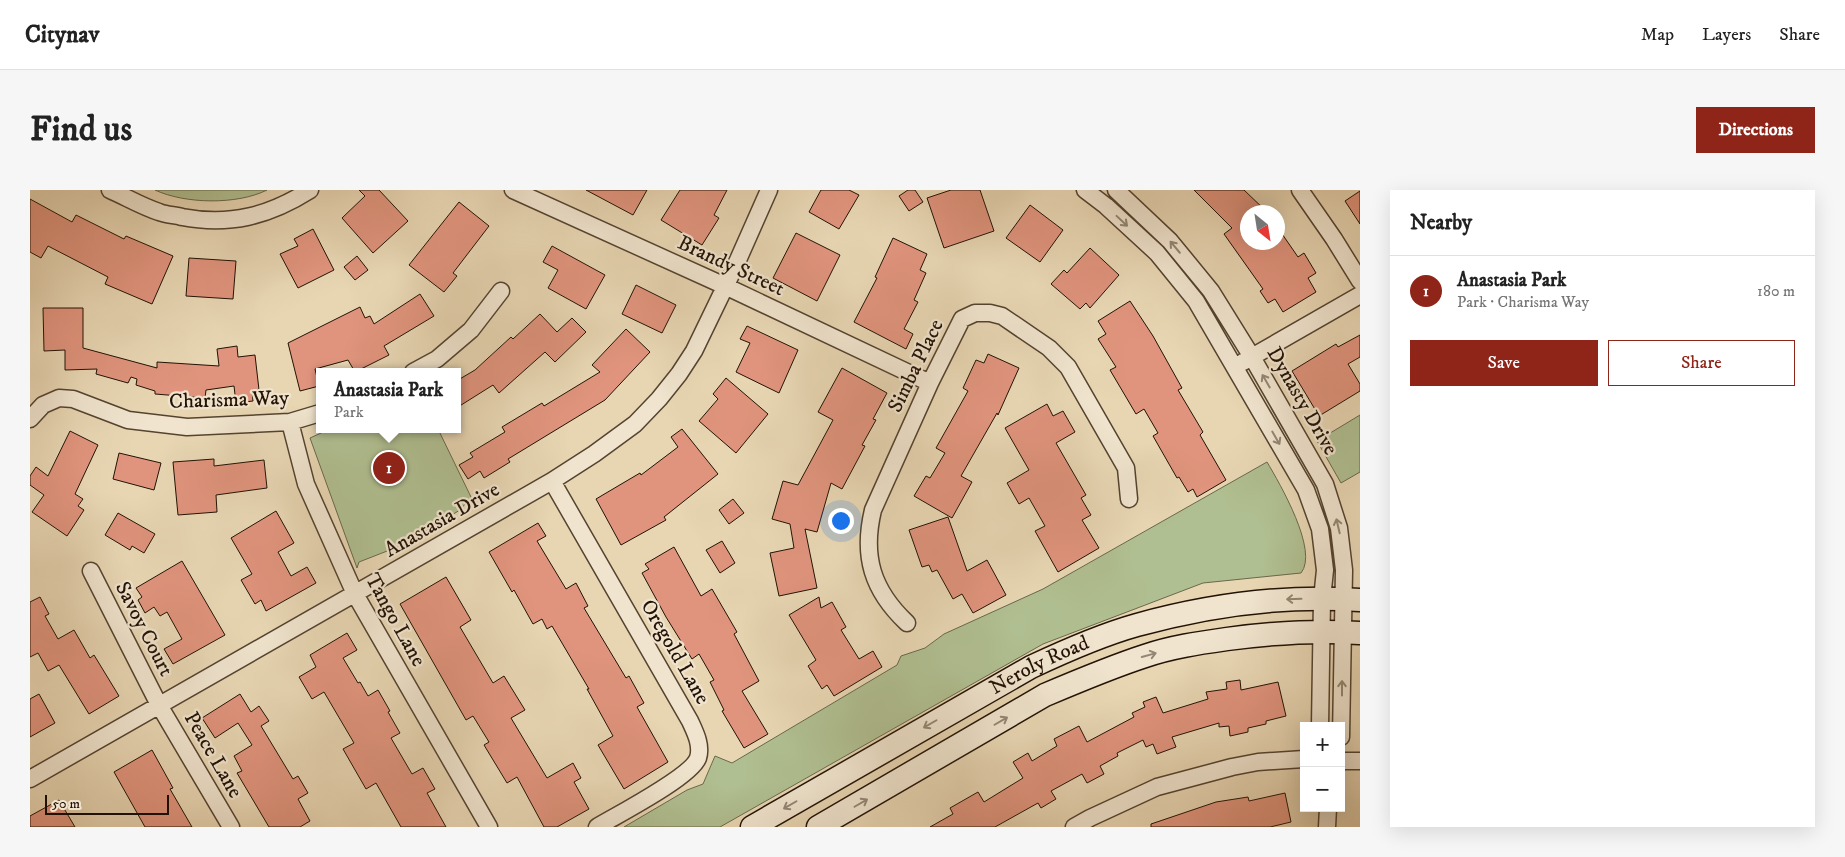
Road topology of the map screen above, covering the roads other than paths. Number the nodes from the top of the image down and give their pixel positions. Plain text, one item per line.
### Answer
1 (110, 190) edge
2 (310, 190) edge
3 (514, 190) edge
4 (769, 190) edge
5 (1085, 190) edge
6 (1116, 190) edge
7 (1300, 190) edge
8 (1360, 281) edge
9 (725, 286) junction
10 (501, 291) dead end
11 (1360, 294) edge
12 (1252, 357) junction
13 (1234, 367) junction
14 (421, 368) edge
15 (930, 383) junction
16 (316, 414) edge
17 (30, 419) edge
18 (290, 422) junction
19 (552, 481) junction
20 (1129, 499) dead end
21 (91, 571) dead end
22 (355, 594) junction
23 (1342, 599) edge
24 (907, 623) dead end
25 (1341, 632) edge
26 (159, 705) junction
27 (1321, 722) edge
28 (1341, 722) edge
29 (1300, 759) edge
30 (1345, 761) edge
31 (1360, 761) edge
32 (30, 780) edge
33 (1328, 812) edge
34 (231, 827) edge
35 (489, 827) edge
36 (597, 827) edge
37 (752, 827) edge
38 (818, 827) edge
39 (1074, 827) edge
40 (1327, 827) edge

1 - 2 street
3 - 9 street, Brandy Street
4 - 9 street, Anastasia Drive
5 -> 13 street, Dynasty Drive
12 -> 6 street, Dynasty Drive
7 - 8 street
9 - 15 street, Brandy Street
9 - 19 street, Anastasia Drive
10 - 14 street
11 - 12 street
12 - 13 street
23 -> 12 street, Dynasty Drive
13 -> 23 street, Dynasty Drive
15 - 20 street, Simba Place
15 - 24 street, Simba Place
16 - 18 street, Charisma Way
17 - 18 street, Charisma Way
18 - 22 street, Tango Lane
19 - 22 street, Anastasia Drive
19 - 36 street, Oregold Lane
21 - 26 street, Savoy Court
22 - 26 street, Anastasia Drive
22 - 35 street, Tango Lane
23 - 25 street, Dynasty Drive
23 -> 37 street, Neroly Road
25 - 27 street, Dynasty Drive
28 -> 25 street, Dynasty Drive
38 -> 25 street, Neroly Road
26 - 32 street, Anastasia Drive
26 - 34 street, Peace Lane
29 - 39 street
30 - 31 street
33 - 40 street

